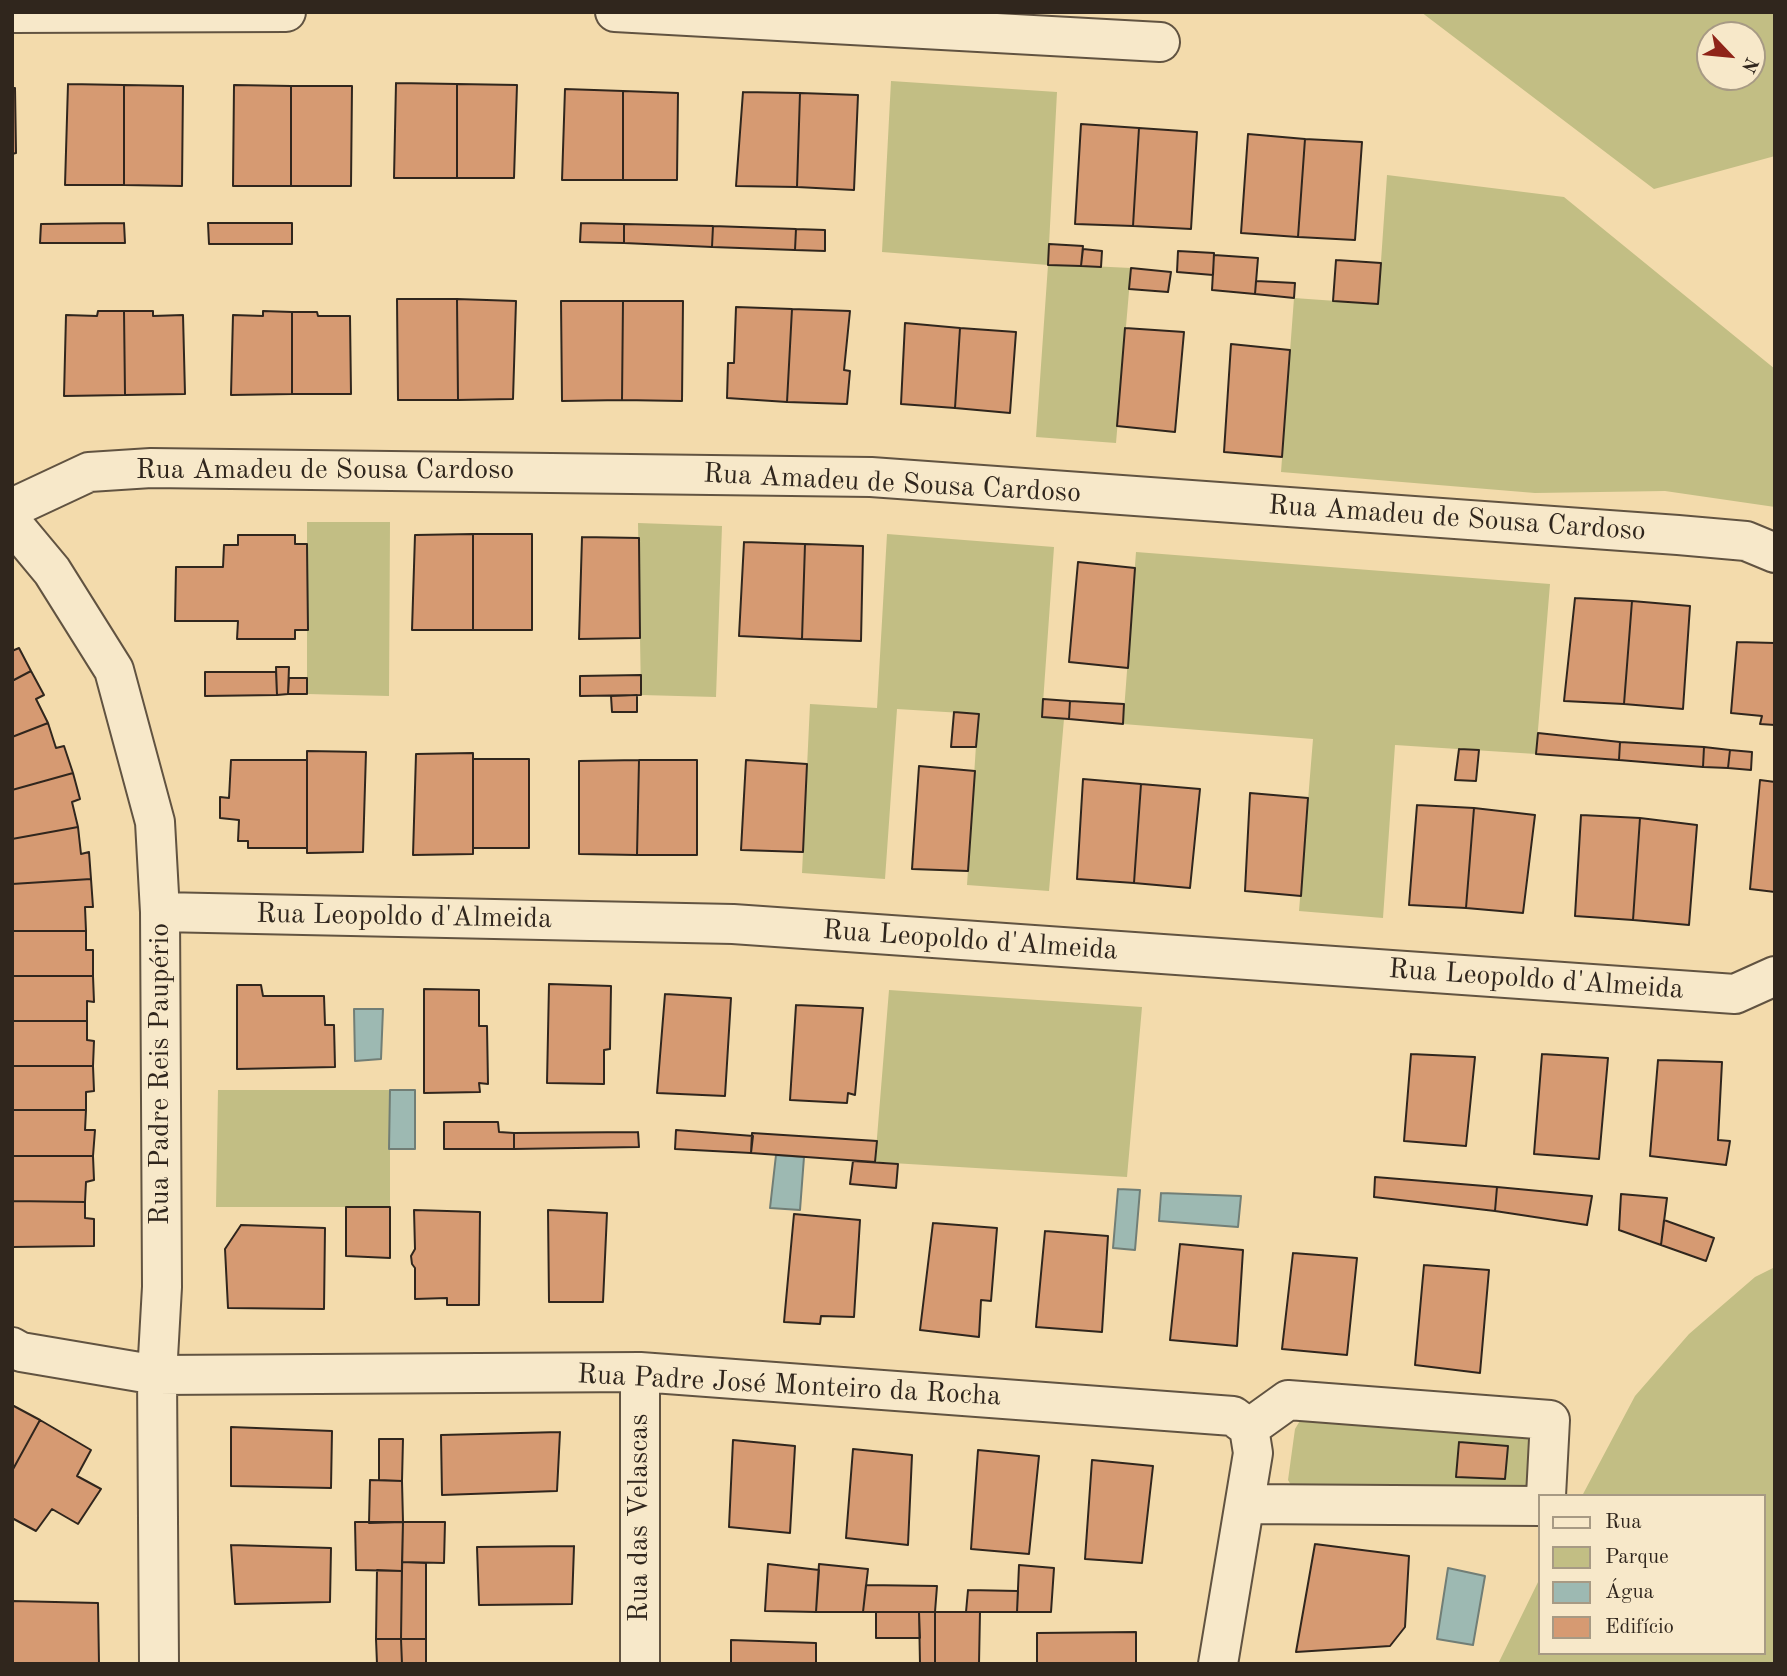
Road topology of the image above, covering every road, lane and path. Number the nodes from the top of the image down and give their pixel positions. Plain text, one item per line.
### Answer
1 (286, 12) edge
2 (615, 12) edge
3 (12, 13) edge
4 (1160, 42) dead end
5 (12, 508) edge
6 (12, 523) edge
7 (1775, 553) edge
8 (160, 912) junction
9 (1775, 976) edge
10 (12, 1347) edge
11 (640, 1372) junction
12 (157, 1376) junction
13 (1249, 1428) junction
14 (1546, 1494) edge
15 (1245, 1504) junction
16 (1538, 1506) edge
17 (159, 1664) edge
18 (640, 1664) edge
19 (1218, 1664) edge

1 - 3 street
2 - 4 street
5 - 7 street, Rua Amadeu de Sousa Cardoso
6 - 8 street, Rua Padre Reis Paupério
8 - 9 street, Rua Leopoldo d'Almeida
8 - 12 street, Rua Padre Reis Paupério
10 - 12 street, Rua Padre José Monteiro da Rocha
11 - 12 street, Rua Padre José Monteiro da Rocha
11 - 13 street, Rua Padre José Monteiro da Rocha
11 - 18 street, Rua das Velascas
12 - 17 street, Rua Padre Reis Paupério
13 - 14 street
13 - 15 street
15 - 16 street
15 - 19 street

